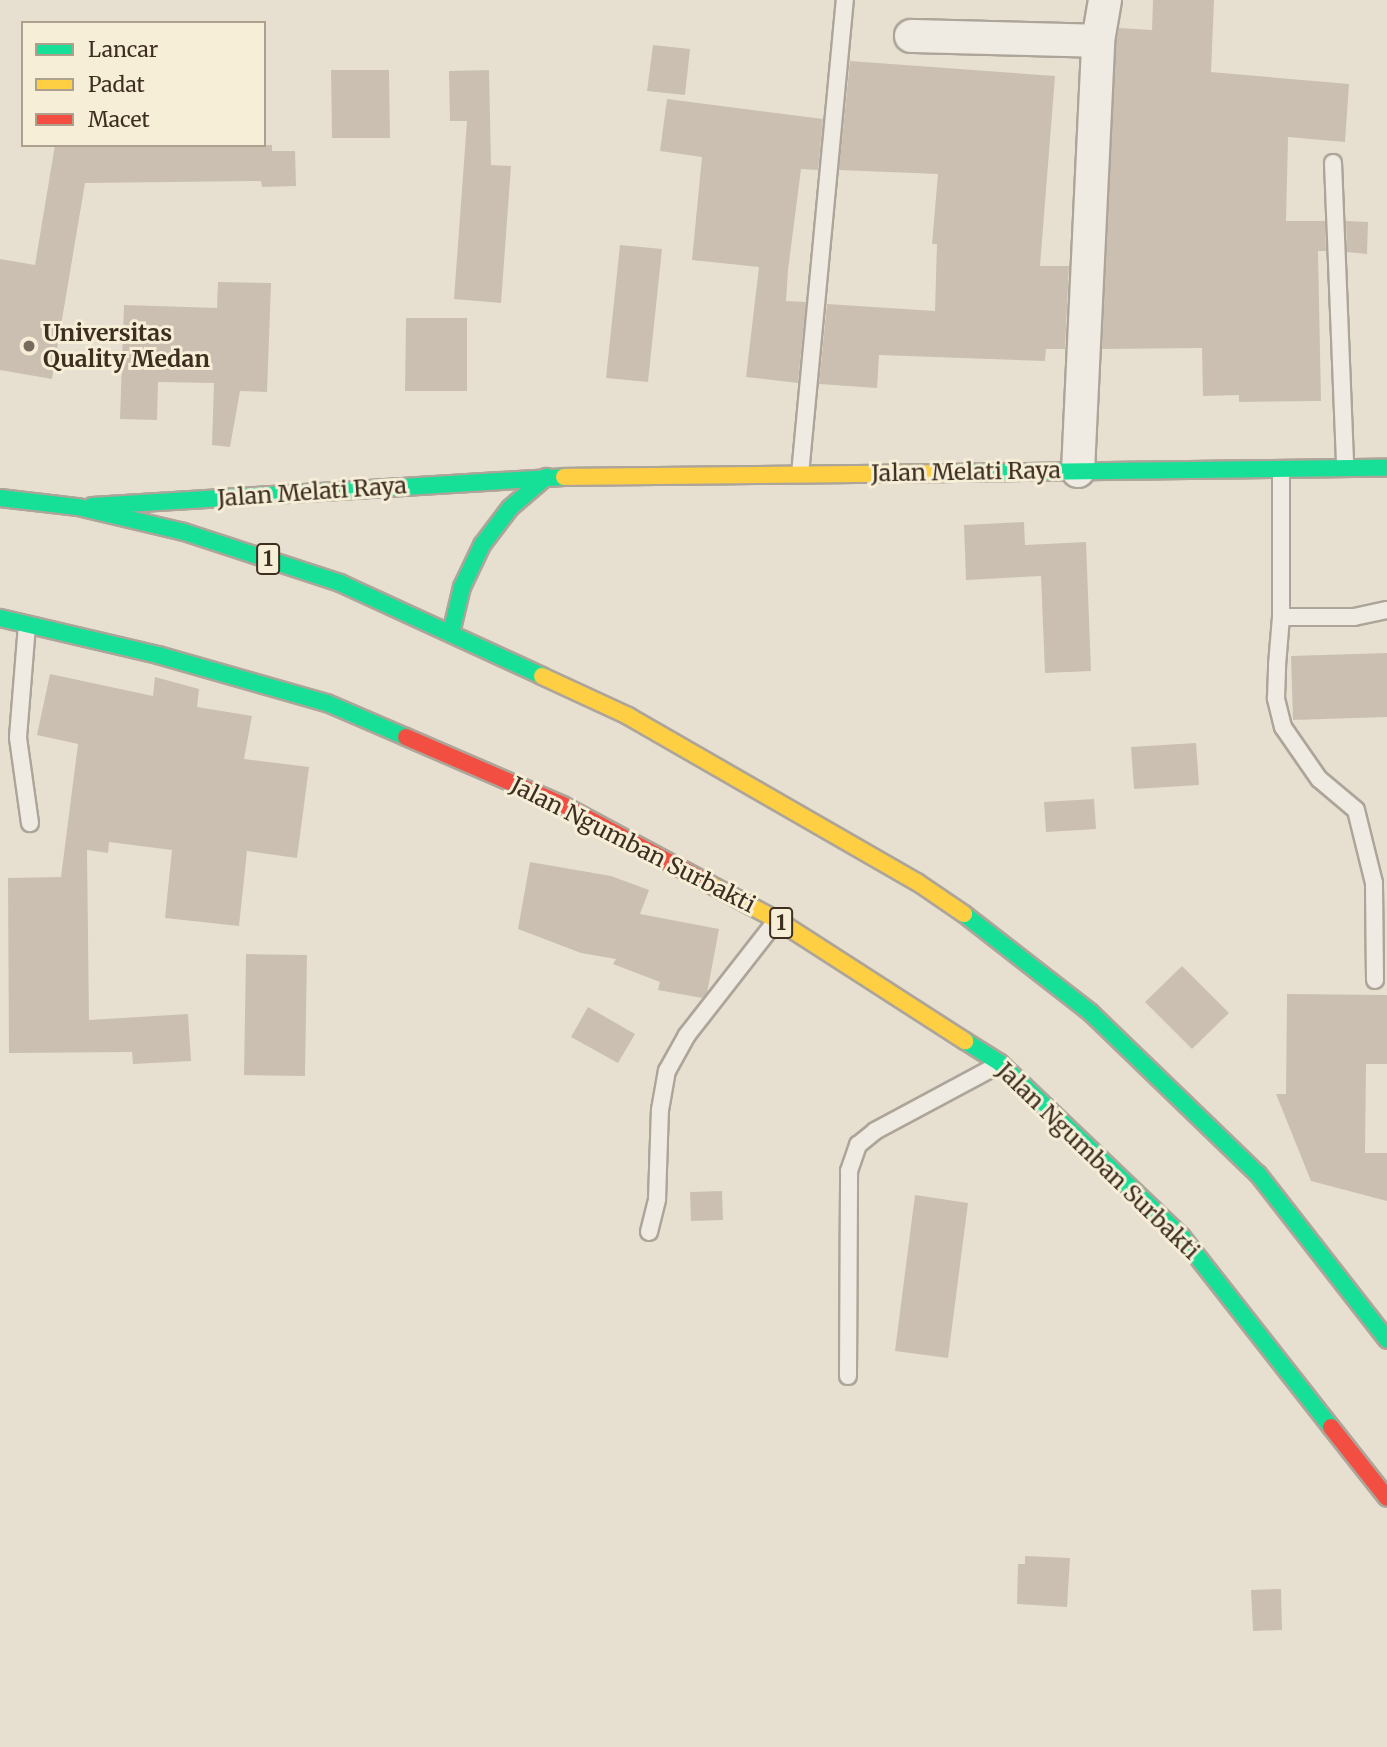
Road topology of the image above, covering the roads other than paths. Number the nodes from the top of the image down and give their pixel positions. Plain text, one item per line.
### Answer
1 (845, 0) edge
2 (1105, 0) edge
3 (911, 36) dead end
4 (1098, 41) junction
5 (1333, 163) dead end
6 (1345, 468) junction
7 (1387, 468) edge
8 (1281, 469) junction
9 (1078, 471) junction
10 (800, 474) junction
11 (546, 477) junction
12 (0, 498) edge
13 (78, 507) junction
14 (1387, 610) edge
15 (1281, 617) junction
16 (0, 618) edge
17 (27, 622) junction
18 (451, 633) junction
19 (30, 822) dead end
20 (777, 920) junction
21 (1375, 981) dead end
22 (1000, 1063) junction
23 (649, 1232) dead end
24 (1387, 1340) edge
25 (848, 1376) dead end
26 (1387, 1498) edge

1 - 10 lane
2 - 4 street
3 - 4 street
4 - 9 street
5 - 6 lane
6 - 7 main road, Jalan Melati Raya
6 - 8 main road, Jalan Melati Raya
8 - 9 main road, Jalan Melati Raya
8 - 15 lane
9 - 10 main road, Jalan Melati Raya
10 - 11 main road, Jalan Melati Raya
11 - 13 main road, Jalan Melati Raya
11 - 18 main road
12 - 13 main road, 1
13 - 18 main road, 1
14 - 15 lane
15 - 21 lane
16 - 17 main road, Jalan Ngumban Surbakti / 1
17 - 19 lane
17 - 20 main road, Jalan Ngumban Surbakti / 1
18 - 24 main road, 1
20 - 22 main road, Jalan Ngumban Surbakti / 1
20 - 23 lane
22 - 25 lane
22 - 26 main road, Jalan Ngumban Surbakti / 1

